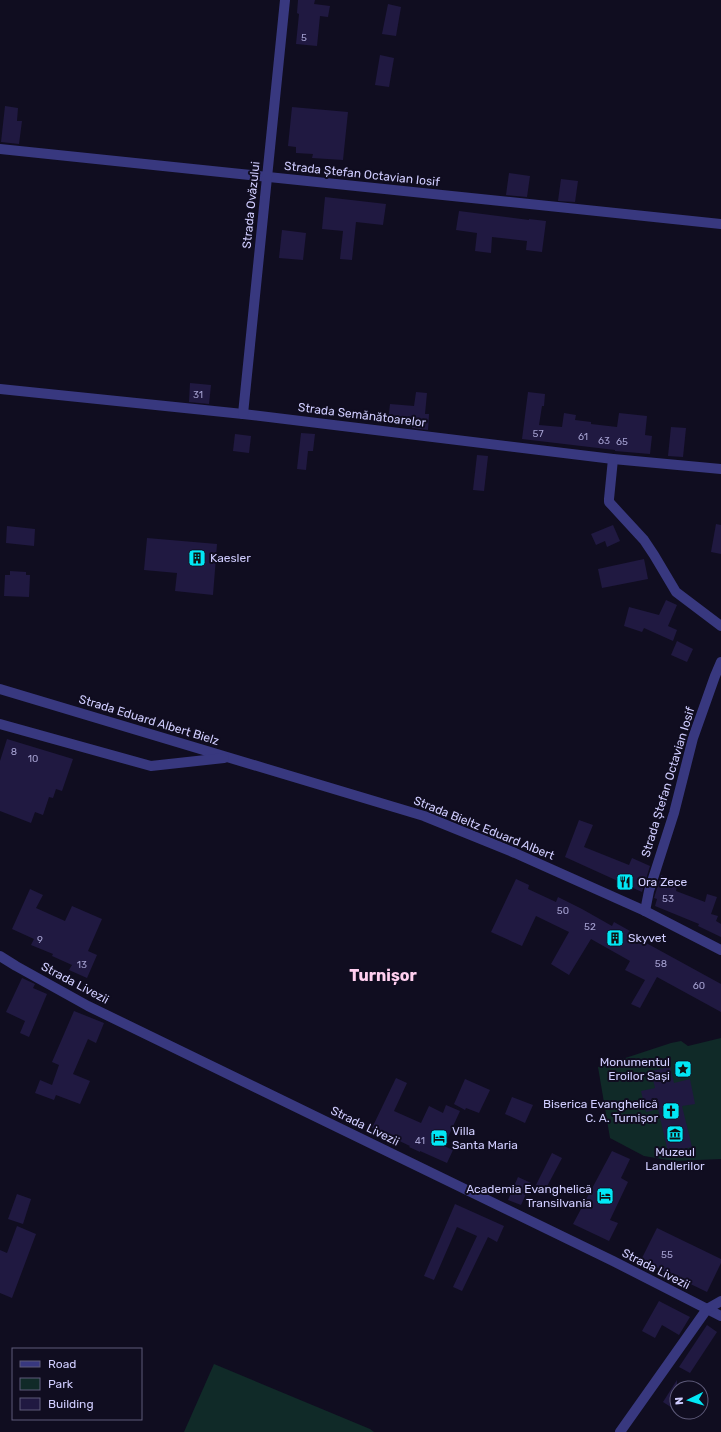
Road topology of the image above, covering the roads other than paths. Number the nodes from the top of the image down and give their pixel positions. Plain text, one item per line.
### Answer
1 (286, 0) edge
2 (0, 149) edge
3 (267, 177) junction
4 (721, 224) edge
5 (0, 389) edge
6 (243, 414) junction
7 (613, 459) junction
8 (721, 469) edge
9 (721, 626) edge
10 (721, 662) edge
11 (0, 689) edge
12 (0, 724) edge
13 (228, 757) junction
14 (645, 911) junction
15 (721, 950) edge
16 (0, 956) edge
17 (721, 1301) edge
18 (707, 1309) junction
19 (721, 1316) edge
20 (620, 1432) edge

1 - 3 street, Strada Ovăzului
2 - 3 street, Strada Ștefan Octavian Iosif
3 - 4 street, Strada Ștefan Octavian Iosif
3 - 6 street, Strada Ovăzului
5 - 6 street, Strada Semănătoarelor
6 - 7 street, Strada Semănătoarelor
7 - 8 street, Strada Semănătoarelor
7 - 9 street
10 - 14 street, Strada Ștefan Octavian Iosif
11 - 13 street, Strada Eduard Albert Bielz
12 - 13 street, Strada Eduard Albert Bielz
13 - 14 street, Strada Bieltz Eduard Albert
14 - 15 street, Strada Bieltz Eduard Albert
16 - 18 street, Strada Livezii
17 - 18 street
18 - 19 street, Strada Livezii
18 - 20 street

